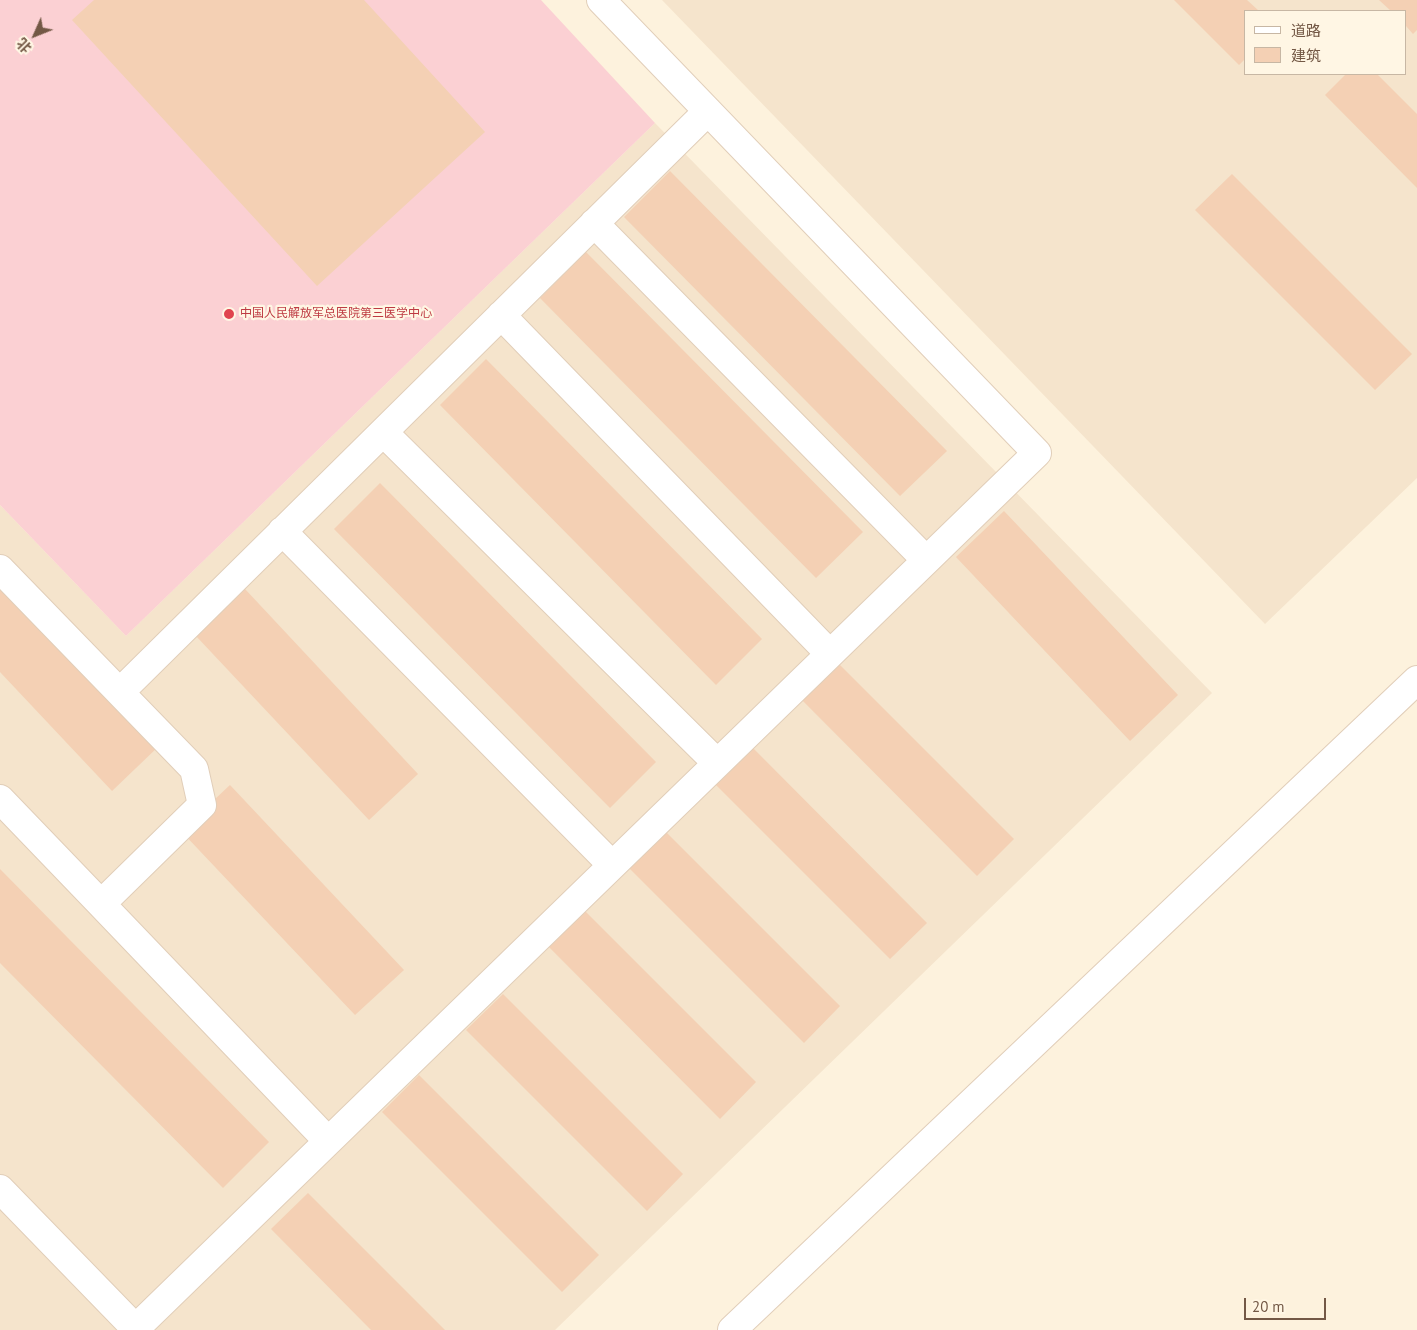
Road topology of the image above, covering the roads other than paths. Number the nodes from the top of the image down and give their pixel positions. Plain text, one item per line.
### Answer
1 (601, 0) edge
2 (708, 110) junction
3 (594, 223) junction
4 (501, 315) junction
5 (383, 432) junction
6 (282, 531) junction
7 (926, 560) junction
8 (0, 569) edge
9 (830, 654) junction
10 (1417, 680) edge
11 (120, 692) junction
12 (717, 763) junction
13 (0, 799) edge
14 (612, 865) junction
15 (101, 904) junction
16 (328, 1141) junction
17 (0, 1189) edge
18 (743, 1327) edge
19 (137, 1329) edge

1 - 2 street
2 - 3 street
2 - 7 street
3 - 4 street
3 - 7 street
4 - 5 street
4 - 9 street
5 - 6 street
5 - 12 street
6 - 11 street
6 - 14 street
7 - 9 street
8 - 11 street
9 - 12 street
10 - 18 street
11 - 15 street
12 - 14 street
13 - 15 street
14 - 16 street
15 - 16 street
16 - 19 street
17 - 19 street

